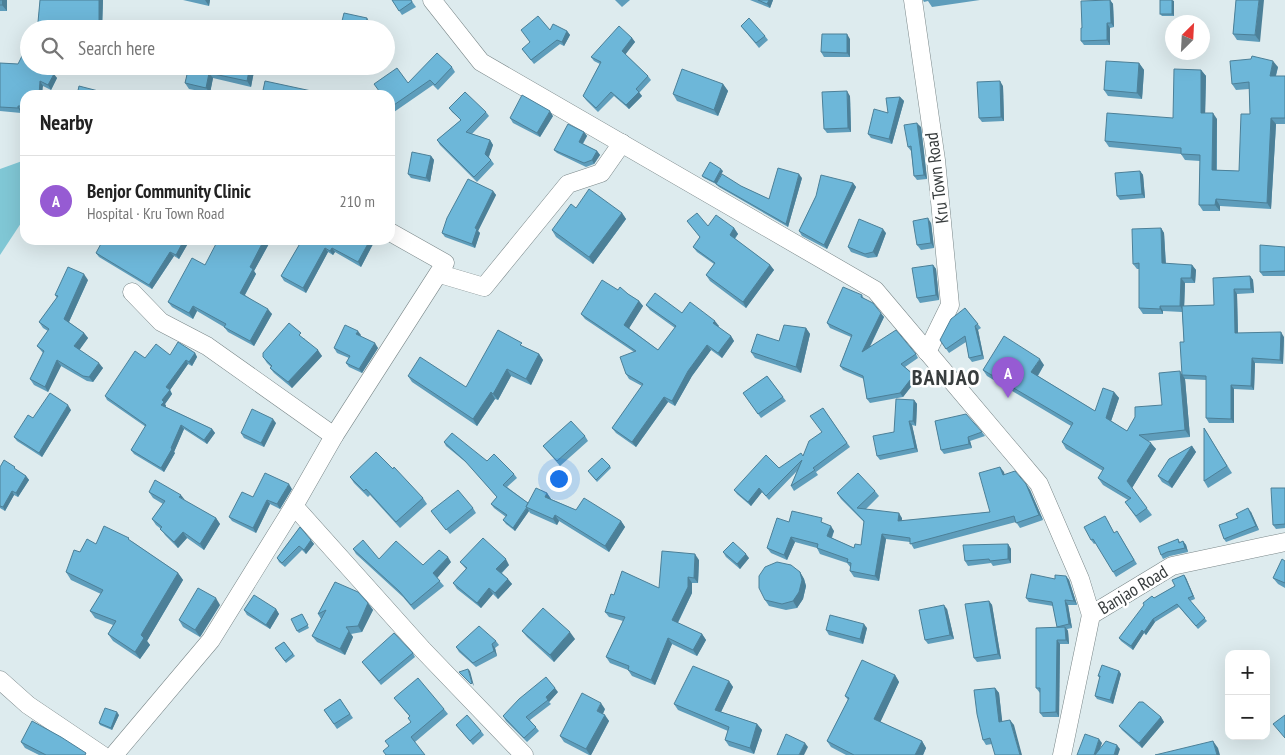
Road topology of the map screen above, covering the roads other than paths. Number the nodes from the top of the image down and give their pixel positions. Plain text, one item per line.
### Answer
1 (432, 0) edge
2 (913, 0) edge
3 (622, 143) junction
4 (395, 235) edge
5 (440, 274) junction
6 (132, 292) dead end
7 (927, 352) junction
8 (334, 436) junction
9 (294, 506) junction
10 (1285, 542) edge
11 (1091, 615) junction
12 (0, 680) edge
13 (102, 755) edge
14 (114, 755) edge
15 (524, 755) edge
16 (1062, 755) edge

1 - 3 street
2 - 7 street, Kru Town Road
3 - 5 street
3 - 7 street
4 - 5 street
5 - 8 street
6 - 8 street
7 - 11 street
8 - 9 street
9 - 14 street
9 - 15 street
10 - 11 street, Banjao Road
11 - 16 street, Banjao Road
12 - 13 street

